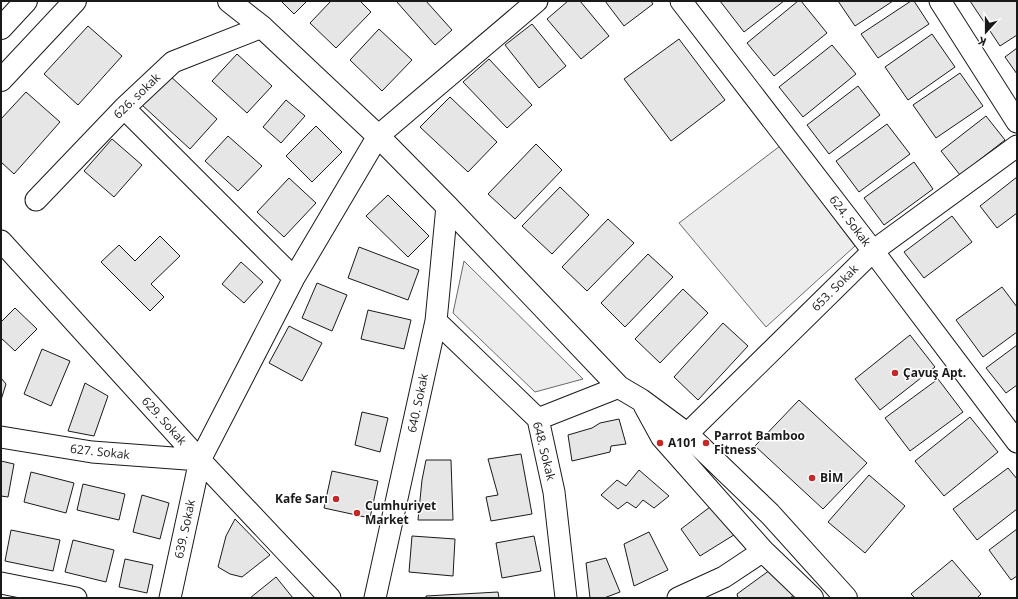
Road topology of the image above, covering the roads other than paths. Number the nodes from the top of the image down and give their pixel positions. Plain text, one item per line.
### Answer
1 (26, 1) edge
2 (75, 1) edge
3 (229, 1) edge
4 (537, 1) edge
5 (681, 1) edge
6 (940, 1) edge
7 (262, 27) junction
8 (1, 28) edge
9 (1, 80) edge
10 (124, 108) junction
11 (1017, 122) edge
12 (378, 136) junction
13 (1017, 146) edge
14 (36, 200) dead end
15 (447, 206) junction
16 (1, 241) edge
17 (873, 251) junction
18 (294, 278) junction
19 (436, 321) junction
20 (619, 387) junction
21 (641, 400) junction
22 (538, 418) junction
23 (687, 434) junction
24 (1, 437) edge
25 (1017, 442) edge
26 (200, 460) junction
27 (763, 551) junction
28 (1, 583) edge
29 (76, 598) edge
30 (170, 598) edge
31 (330, 598) edge
32 (374, 598) edge
33 (566, 598) edge
34 (678, 598) edge
35 (812, 598) edge
36 (846, 598) edge

1 - 8 main road
2 - 9 main road
3 - 7 main road
4 - 12 street, 639. Sokak
5 - 17 street, 624. Sokak
6 - 11 street
7 - 10 street, 626. sokak
7 - 12 main road
10 - 14 street, 626. sokak
10 - 18 street
12 - 15 main road
12 - 18 street, 639. Sokak
13 - 17 street, 653. Sokak
15 - 19 street, 640. Sokak
15 - 20 main road
16 - 26 street, 629. Sokak
17 - 23 street, 653. Sokak
17 - 25 street, 624. Sokak
18 - 26 street, 639. Sokak
19 - 22 street, 648. Sokak
19 - 32 street, 640. Sokak
20 - 21 main road
20 - 22 street
21 - 23 main road
21 - 27 main road
22 - 33 street, 648. Sokak
23 - 36 main road
24 - 26 street, 627. Sokak
26 - 30 street, 639. Sokak
26 - 31 street, 629. Sokak
27 - 34 street
27 - 35 main road
28 - 29 street

